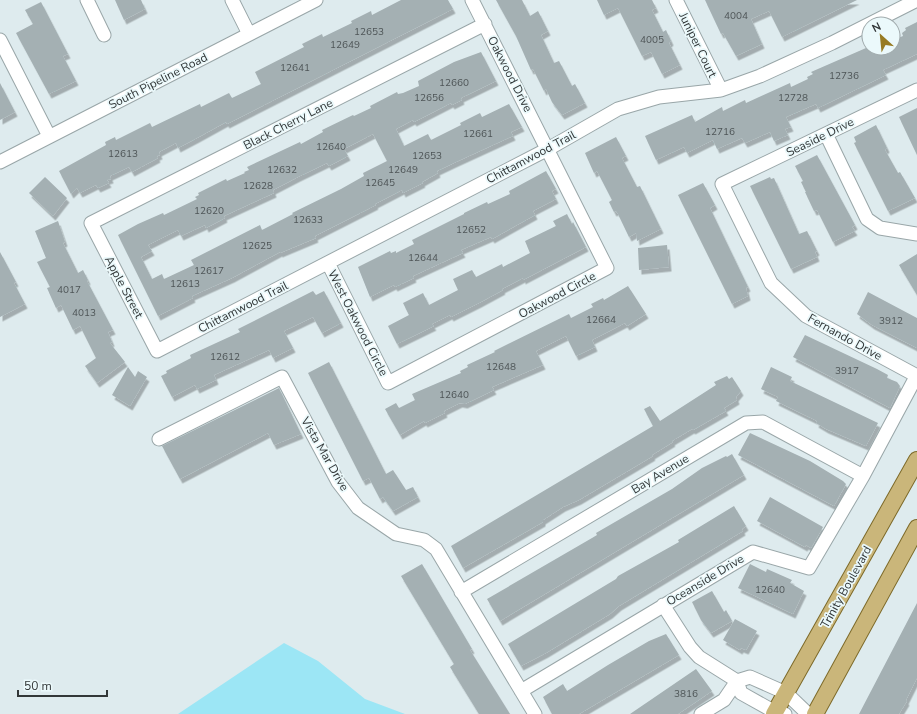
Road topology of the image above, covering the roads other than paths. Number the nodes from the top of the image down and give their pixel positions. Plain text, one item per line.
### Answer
1 (86, 0) edge
2 (232, 0) edge
3 (316, 0) edge
4 (472, 0) edge
5 (676, 0) edge
6 (917, 0) edge
7 (485, 24) junction
8 (249, 34) junction
9 (104, 35) dead end
10 (0, 40) edge
11 (721, 90) junction
12 (917, 90) edge
13 (826, 134) junction
14 (49, 136) junction
15 (548, 149) junction
16 (0, 162) edge
17 (722, 184) joint
18 (91, 224) joint
19 (917, 234) edge
20 (328, 263) junction
21 (157, 351) joint
22 (917, 375) edge
23 (388, 383) joint
24 (159, 439) dead end
25 (917, 460) edge
26 (863, 476) junction
27 (917, 528) edge
28 (461, 592) junction
29 (664, 605) junction
30 (737, 681) junction
31 (521, 691) junction
32 (786, 693) junction
33 (778, 713) edge
34 (535, 714) edge
35 (701, 714) edge
36 (808, 714) edge
37 (815, 714) edge

1 - 9 street
2 - 8 street
3 - 8 street, South Pipeline Road
4 - 7 street, Oakwood Drive
5 - 11 street, Juniper Court
6 - 11 street, Chittamwood Trail
7 - 15 street, Oakwood Drive
7 - 18 street, Black Cherry Lane
8 - 14 street, South Pipeline Road
10 - 14 street
11 - 15 street, Chittamwood Trail
12 - 13 street, Seaside Drive
13 - 17 street, Seaside Drive
13 - 19 street
14 - 16 street, South Pipeline Road
15 - 20 street, Chittamwood Trail
15 - 23 street, Oakwood Circle
17 - 22 street, Fernando Drive
18 - 21 street, Apple Street
20 - 21 street, Chittamwood Trail
20 - 23 street, West Oakwood Circle
22 - 26 street, Oceanside Drive
24 - 28 street, Vista Mar Drive
25 - 32 main road, Trinity Boulevard
26 - 28 street, Bay Avenue
26 - 29 street, Oceanside Drive
27 - 37 main road
28 - 31 street, Vista Mar Drive
29 - 30 street
29 - 31 street, Oceanside Drive
30 - 32 street
30 - 33 street
30 - 35 street
31 - 34 street, Vista Mar Drive
32 - 33 main road, Trinity Boulevard
32 - 36 street

